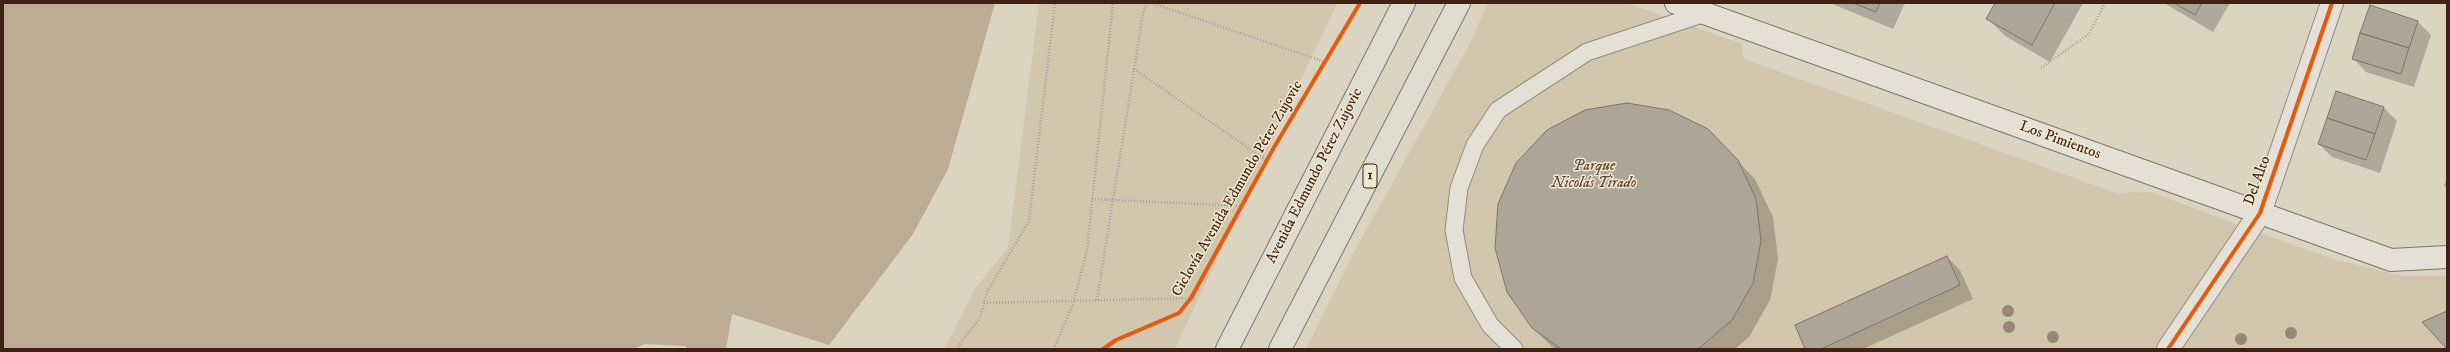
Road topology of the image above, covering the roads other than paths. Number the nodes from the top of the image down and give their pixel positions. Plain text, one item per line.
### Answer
1 (1404, 3) edge
2 (1460, 3) edge
3 (1676, 3) edge
4 (2332, 3) edge
5 (1705, 13) junction
6 (2260, 213) junction
7 (2447, 257) edge
8 (1227, 349) edge
9 (1280, 349) edge
10 (1514, 349) edge
11 (2168, 349) edge

1 - 8 highway, Avenida Edmundo Pérez Zujovic
2 - 9 highway, 1
3 - 5 main road, Los Pimientos
4 - 6 main road, Del Alto
5 - 6 main road, Los Pimientos
5 - 10 lane
6 - 7 main road, Los Pimientos
6 - 11 main road, Del Alto

